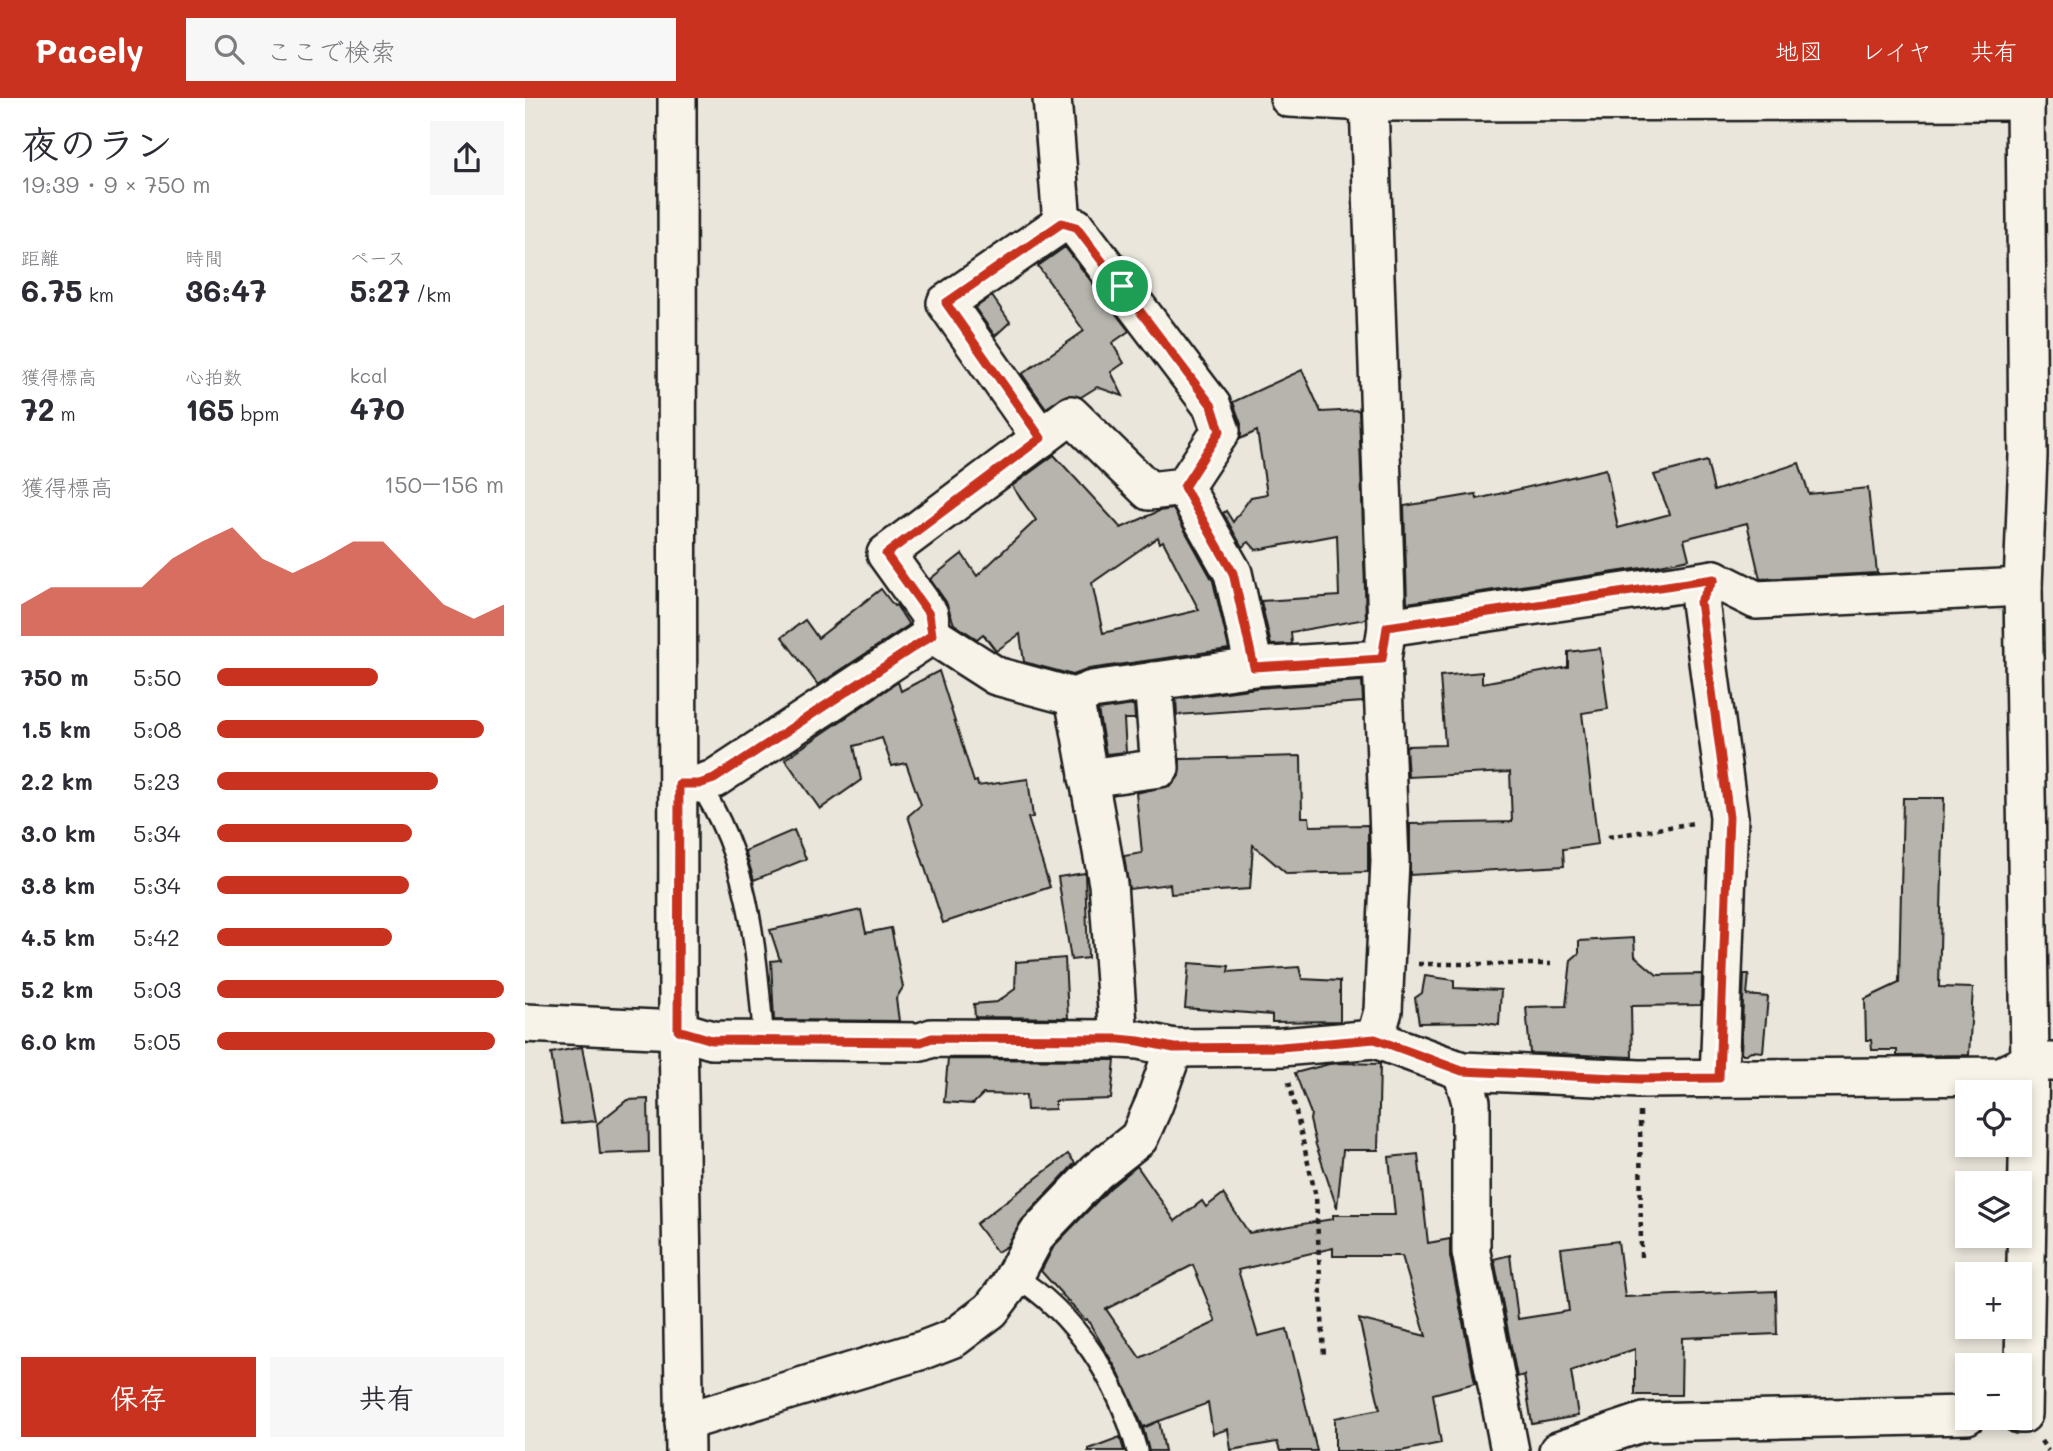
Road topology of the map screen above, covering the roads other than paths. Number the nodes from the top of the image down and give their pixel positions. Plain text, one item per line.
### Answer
1 (677, 98) edge
2 (1052, 98) edge
3 (1289, 98) edge
4 (1498, 99) edge
5 (2025, 100) edge
6 (1369, 102) junction
7 (1062, 223) junction
8 (1041, 438) junction
9 (2040, 455) edge
10 (1184, 487) junction
11 (1714, 579) junction
12 (2022, 587) junction
13 (932, 635) junction
14 (1385, 643) junction
15 (1254, 667) junction
16 (1153, 681) junction
17 (1074, 697) junction
18 (1089, 778) junction
19 (689, 784) junction
20 (525, 1023) edge
21 (678, 1030) junction
22 (1119, 1039) junction
23 (1375, 1039) junction
24 (764, 1042) junction
25 (1174, 1048) junction
26 (2041, 1062) edge
27 (1462, 1071) junction
28 (1719, 1078) junction
29 (1014, 1276) junction
30 (2026, 1353) edge
31 (1955, 1415) edge
32 (684, 1437) edge
33 (1137, 1451) edge
34 (1510, 1451) edge
35 (1558, 1451) edge

1 - 19 street
2 - 7 street
3 - 6 street
4 - 5 street
4 - 6 street
5 - 9 street
6 - 14 street
7 - 8 street
7 - 10 street
8 - 10 street
8 - 13 street
9 - 12 street
10 - 15 street
11 - 12 street
11 - 14 street
11 - 28 street
12 - 26 street
13 - 17 street
13 - 19 street
14 - 15 street
14 - 23 street
15 - 16 street
16 - 17 street
16 - 18 street
17 - 18 street
18 - 22 street
19 - 21 street
19 - 24 lane
20 - 21 street
21 - 24 street
21 - 32 street
22 - 24 street
22 - 25 street
23 - 25 street
23 - 27 street
25 - 29 street
26 - 28 street
26 - 30 street
27 - 28 street
27 - 34 street
29 - 32 street
29 - 33 lane
31 - 35 street

